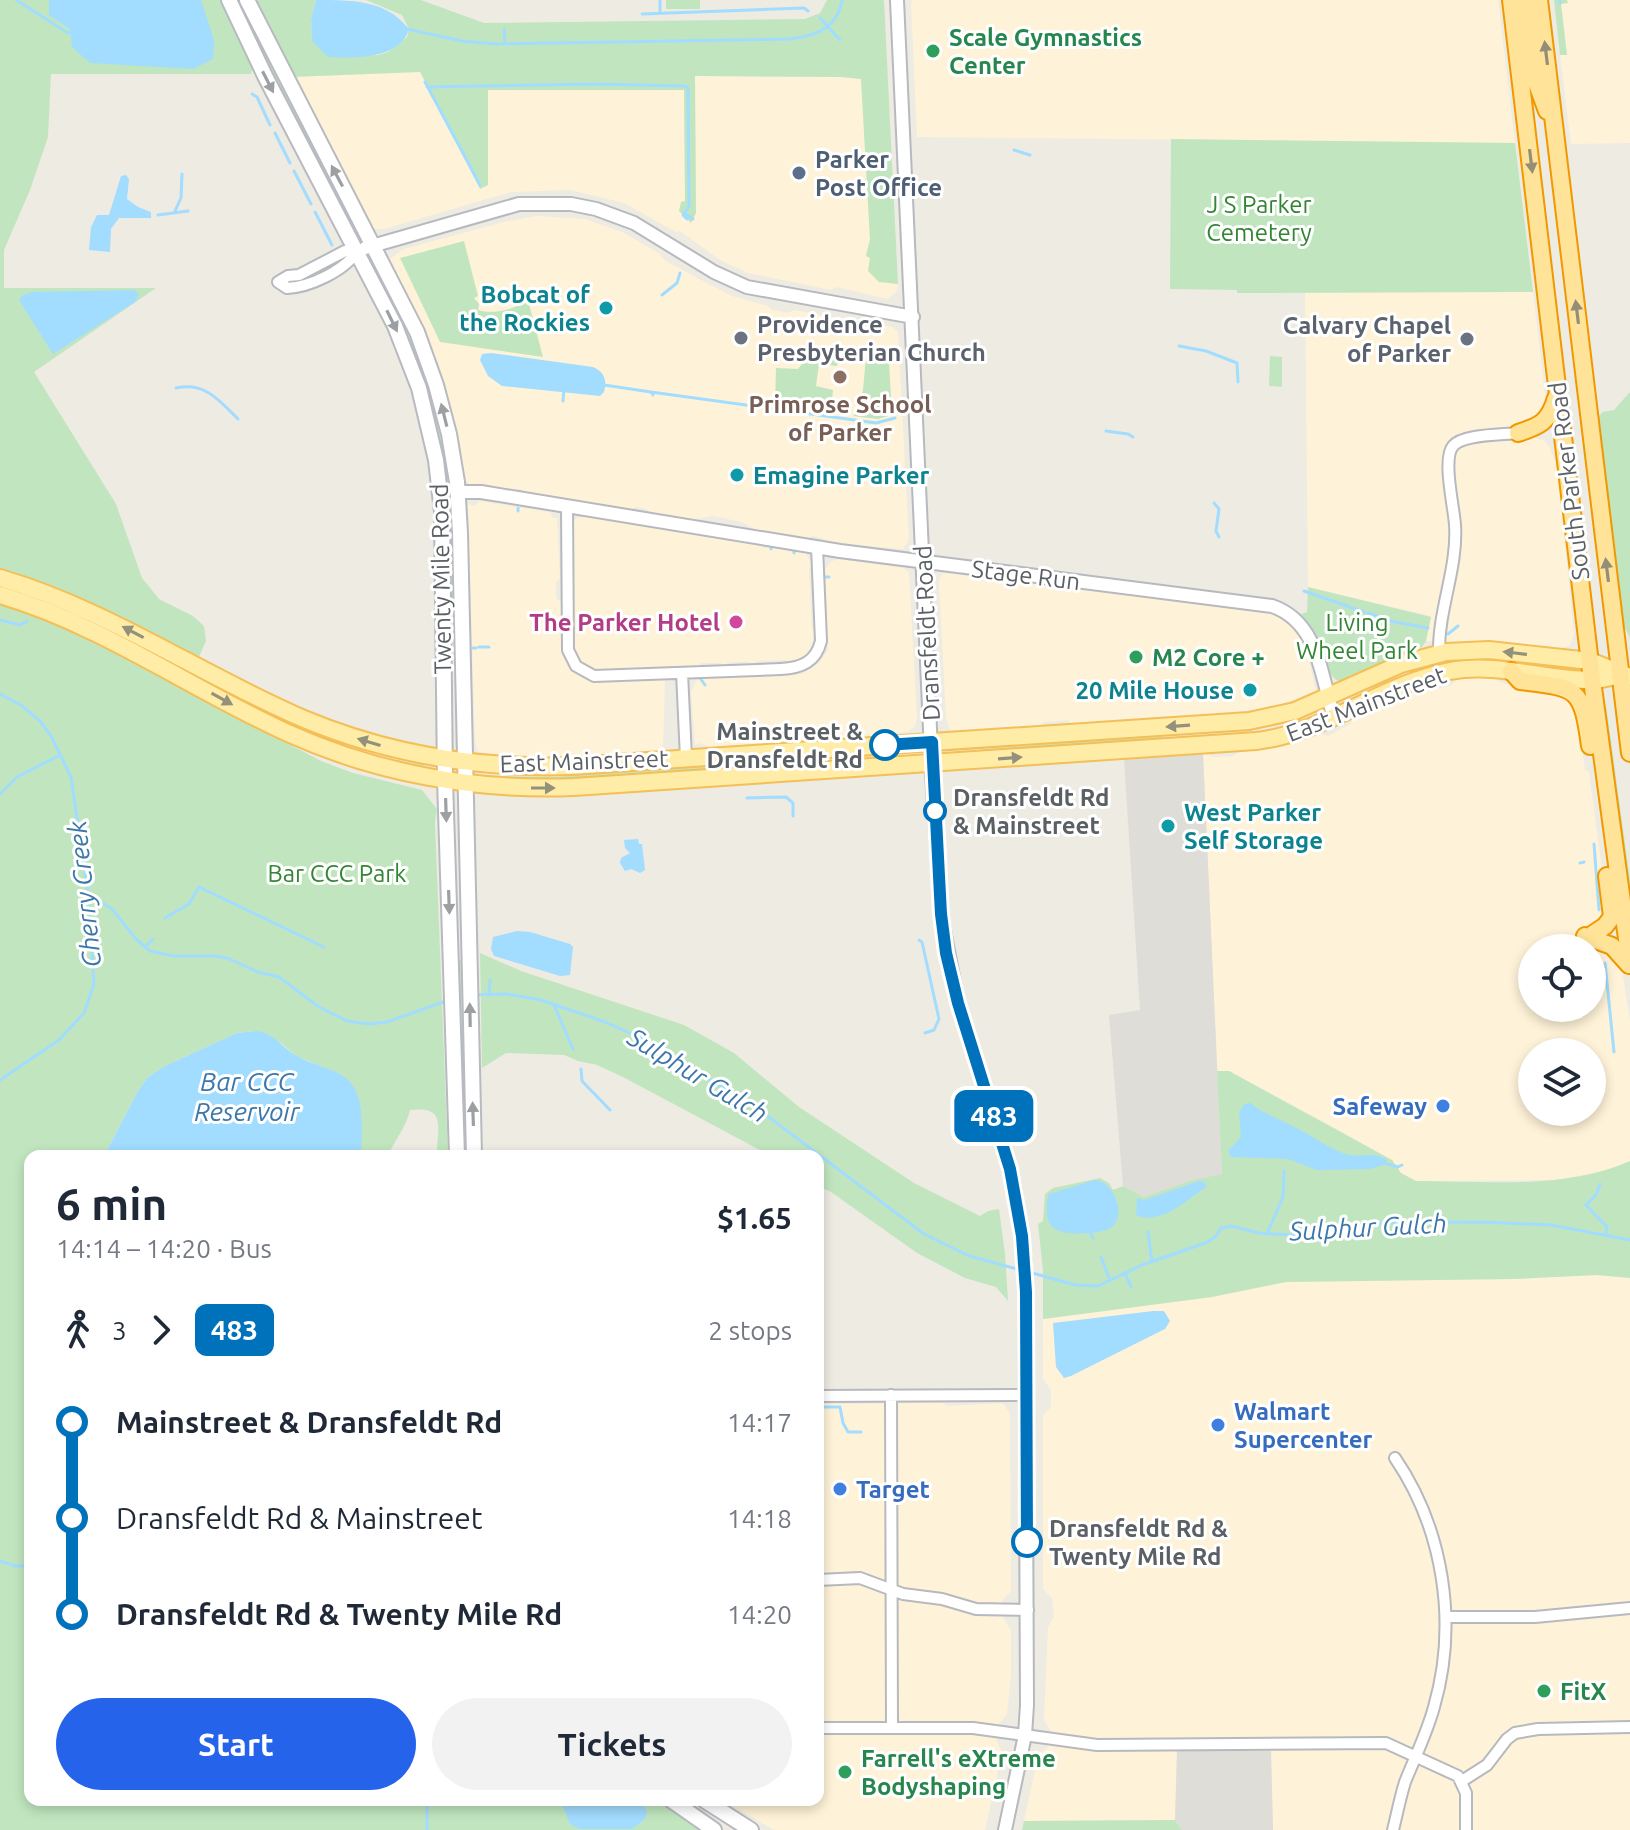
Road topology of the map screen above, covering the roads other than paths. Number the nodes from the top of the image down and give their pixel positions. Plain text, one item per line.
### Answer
1 (229, 0) edge
2 (247, 0) edge
3 (897, 0) edge
4 (1511, 0) edge
5 (1525, 0) edge
6 (1539, 0) edge
7 (1555, 131) junction
8 (373, 245) junction
9 (357, 251) junction
10 (913, 317) junction
11 (1558, 389) junction
12 (1518, 433) junction
13 (1566, 461) junction
14 (457, 492) junction
15 (567, 506) junction
16 (817, 547) junction
17 (923, 561) junction
18 (0, 578) edge
19 (0, 595) edge
20 (1611, 606) junction
21 (1630, 644) edge
22 (1439, 653) junction
23 (1590, 661) junction
24 (1511, 671) junction
25 (682, 673) junction
26 (1625, 676) edge
27 (1592, 680) junction
28 (1327, 698) junction
29 (1374, 699) junction
30 (1279, 716) junction
31 (1334, 718) junction
32 (932, 742) junction
33 (1224, 744) junction
34 (1630, 753) edge
35 (686, 758) junction
36 (444, 759) junction
37 (465, 763) junction
38 (932, 763) junction
39 (445, 780) junction
40 (465, 783) junction
41 (1607, 788) junction
42 (1610, 819) junction
43 (1628, 933) edge
44 (1593, 934) joint
45 (1606, 944) edge
46 (1630, 963) edge
47 (457, 1150) edge
48 (474, 1150) edge
49 (891, 1395) junction
50 (1026, 1395) junction
51 (824, 1396) edge
52 (1395, 1458) dead end
53 (824, 1580) edge
54 (892, 1590) junction
55 (1630, 1608) edge
56 (1028, 1610) junction
57 (1446, 1617) junction
58 (892, 1727) junction
59 (1630, 1727) edge
60 (824, 1728) edge
61 (1025, 1735) junction
62 (1416, 1756) junction
63 (1462, 1781) junction
64 (680, 1806) edge
65 (713, 1806) edge
66 (714, 1830) edge
67 (751, 1830) edge
68 (1005, 1830) edge
69 (1393, 1830) edge
70 (1466, 1830) edge

1 -> 9 main road, Twenty Mile Road
8 -> 2 main road, Twenty Mile Road
3 - 10 street, Dransfeldt Road
4 -> 11 highway, South Parker Road
5 - 7 highway
7 -> 6 highway, South Parker Road
20 -> 7 highway, South Parker Road
8 - 9 street
8 - 10 street
14 -> 8 main road, Twenty Mile Road
9 - 9 street
9 -> 36 main road, Twenty Mile Road
10 - 17 street, Dransfeldt Road
11 - 12 highway
11 - 13 highway, South Parker Road
12 - 13 highway
12 - 22 street
13 - 23 highway, South Parker Road
14 - 15 street, Stage Run
14 - 37 main road, Twenty Mile Road
15 - 16 street, Stage Run
15 - 25 street
16 - 17 street, Stage Run
16 - 25 street
17 - 28 street, Stage Run
17 - 32 street, Dransfeldt Road
36 -> 18 main road, East Mainstreet
19 -> 39 main road, East Mainstreet
20 - 21 highway
20 - 26 highway, South Parker Road
23 -> 22 main road, East Mainstreet
22 - 28 main road, East Mainstreet
22 - 29 main road
23 - 26 main road, East Mainstreet
23 - 27 highway, South Parker Road
24 - 27 main road, East Mainstreet
24 - 29 main road, East Mainstreet
24 - 41 highway
25 - 35 street
26 - 27 main road, East Mainstreet
26 - 34 highway, South Parker Road
27 - 41 highway, South Parker Road
28 - 30 main road, East Mainstreet
28 - 31 street, Stage Run
29 - 31 main road, East Mainstreet
30 -> 32 main road, East Mainstreet
30 - 33 main road
31 - 33 main road, East Mainstreet
32 - 35 main road, East Mainstreet
32 - 38 street, Dransfeldt Road
38 -> 33 main road, East Mainstreet
35 - 37 main road, East Mainstreet
36 - 37 main road, East Mainstreet
36 - 39 main road, Twenty Mile Road
37 - 40 main road, Twenty Mile Road
40 -> 38 main road, East Mainstreet
38 - 50 street, Dransfeldt Road
39 - 40 main road, East Mainstreet
39 -> 47 main road, Twenty Mile Road
48 -> 40 main road, Twenty Mile Road
41 - 42 highway, South Parker Road
42 - 43 highway, South Parker Road
42 - 44 highway
43 - 44 highway
43 - 46 highway, South Parker Road
45 - 46 highway
49 - 50 street
49 - 51 street
49 - 54 street
50 - 56 street, Dransfeldt Road
52 - 57 street
53 - 54 street
54 - 56 street
54 - 58 street
55 - 57 street
56 - 61 street, Dransfeldt Road
57 - 62 street
58 - 60 street
58 - 61 street
59 - 63 street
61 - 62 street
61 - 68 street, Dransfeldt Road
62 - 63 street
62 - 69 street
63 - 70 street
64 - 66 main road
65 - 67 main road

